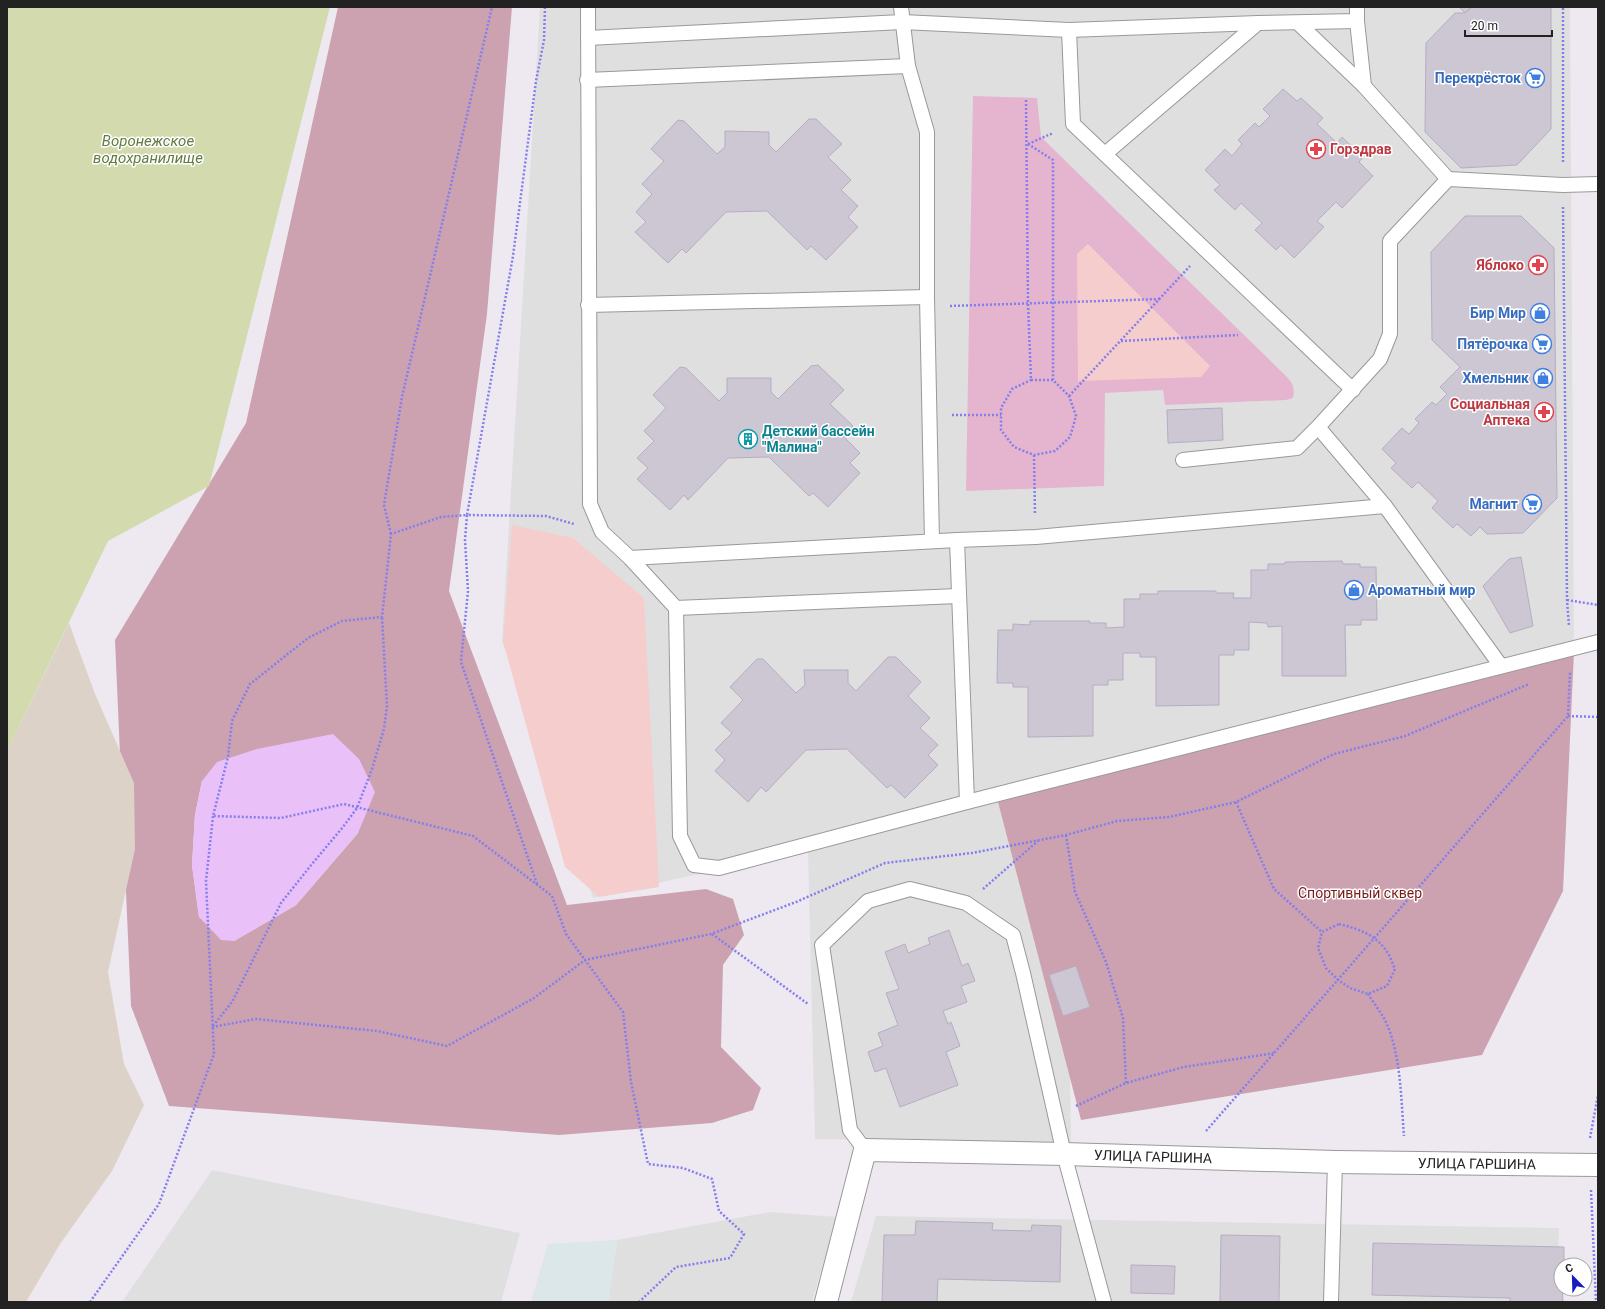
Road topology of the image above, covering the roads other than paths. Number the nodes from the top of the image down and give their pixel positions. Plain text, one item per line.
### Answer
1 (588, 7) edge
2 (901, 7) edge
3 (1357, 7) edge
4 (902, 22) junction
5 (1357, 22) junction
6 (1258, 23) junction
7 (1298, 23) junction
8 (1069, 30) junction
9 (588, 38) junction
10 (908, 66) junction
11 (587, 80) junction
12 (1364, 86) junction
13 (1105, 154) junction
14 (1448, 179) junction
15 (1598, 184) edge
16 (927, 302) junction
17 (588, 304) junction
18 (1353, 390) junction
19 (1318, 427) junction
20 (1183, 460) dead end
21 (1385, 506) junction
22 (957, 540) junction
23 (932, 541) junction
24 (630, 558) junction
25 (958, 596) junction
26 (676, 608) junction
27 (1598, 642) edge
28 (1501, 666) junction
29 (967, 802) junction
30 (865, 1150) junction
31 (1064, 1154) junction
32 (1335, 1162) junction
33 (1594, 1165) edge
34 (826, 1302) edge
35 (1104, 1302) edge
36 (1331, 1302) edge

1 - 9 lane
2 - 4 lane
3 - 5 lane
4 - 8 lane
4 - 9 lane
4 - 10 lane
5 - 7 lane
5 - 12 lane
6 - 7 lane
6 - 8 lane
6 - 13 lane
7 - 12 lane
8 - 13 lane
9 - 11 lane
10 - 11 lane
10 - 16 lane
11 - 17 lane
12 - 14 lane
13 - 18 lane
14 - 15 lane
14 - 18 lane
16 - 17 lane
16 - 23 lane
17 - 24 lane
18 - 19 lane
19 - 20 lane
19 - 21 lane
21 - 22 lane
21 - 28 lane
22 - 23 lane
22 - 25 lane
23 - 24 lane
24 - 26 lane
25 - 26 lane
25 - 29 lane
26 - 29 lane
27 - 28 lane
28 - 29 lane
30 - 31 street, УЛИЦА ГАРШИНА
30 - 31 lane
30 - 34 street
31 - 32 street, УЛИЦА ГАРШИНА
31 - 35 lane
32 - 33 street, УЛИЦА ГАРШИНА
32 - 36 lane

